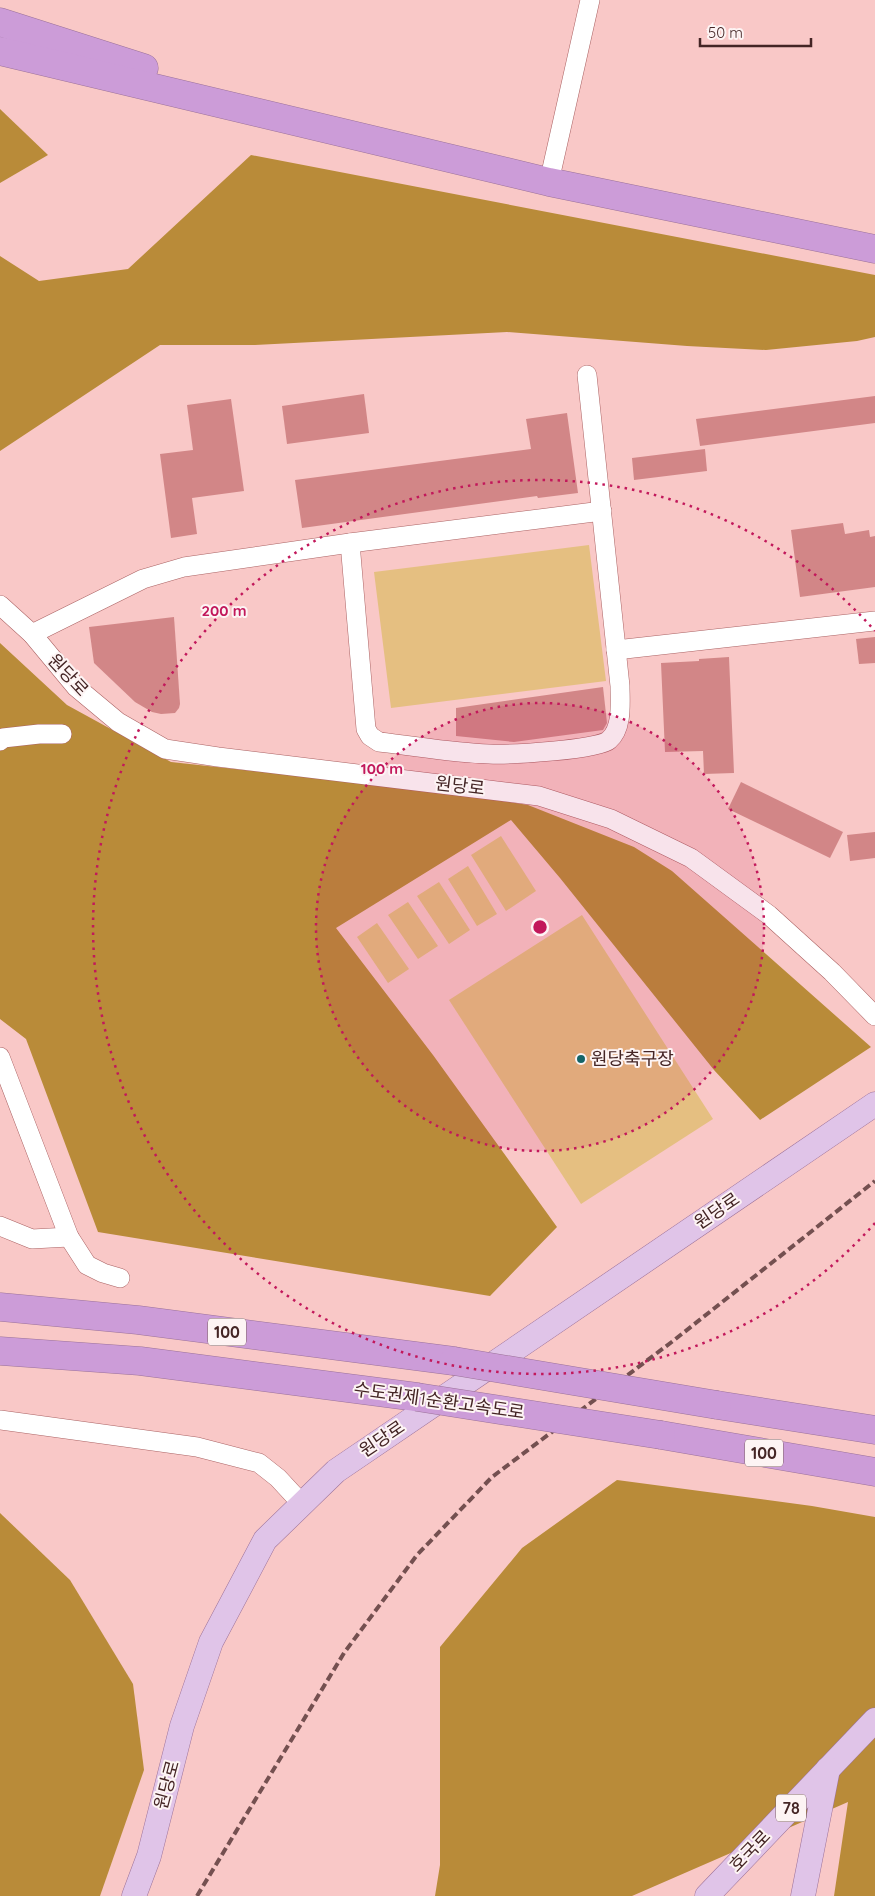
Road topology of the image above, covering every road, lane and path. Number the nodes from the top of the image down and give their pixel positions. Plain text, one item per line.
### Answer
1 (590, 0) edge
2 (0, 22) edge
3 (0, 41) edge
4 (0, 51) edge
5 (0, 67) edge
6 (207, 94) junction
7 (550, 173) junction
8 (875, 233) edge
9 (875, 249) edge
10 (587, 375) dead end
11 (602, 511) junction
12 (350, 543) junction
13 (0, 605) edge
14 (875, 622) edge
15 (32, 634) junction
16 (616, 650) junction
17 (62, 734) dead end
18 (0, 741) edge
19 (875, 1016) edge
20 (0, 1057) edge
21 (875, 1104) edge
22 (0, 1226) edge
23 (69, 1237) junction
24 (120, 1278) dead end
25 (0, 1307) edge
26 (0, 1351) edge
27 (0, 1420) edge
28 (873, 1429) edge
29 (871, 1471) edge
30 (302, 1504) junction
31 (875, 1720) edge
32 (875, 1740) edge
33 (828, 1769) junction
34 (823, 1794) junction
35 (134, 1896) edge
36 (707, 1896) edge
37 (728, 1896) edge
38 (803, 1896) edge

1 - 7 street
2 - 6 highway
3 - 6 highway
4 - 6 highway
5 - 6 highway
6 - 7 highway
7 - 8 highway
7 - 9 highway
10 - 11 street
11 - 12 street
11 - 16 street
12 - 15 street
12 - 16 street
13 - 15 street, 원당로
14 - 16 street
15 - 19 street, 원당로
17 - 18 street
20 - 23 street
21 - 30 main road, 원당로
22 - 23 street
23 - 24 street
25 - 28 highway, 100, bridge
26 - 29 highway, 수도권제1순환고속도로 / 100, bridge
27 - 30 street
30 - 35 main road, 원당로
31 - 33 main road, 호국로 / 78
32 - 34 main road, 호국로 / 78
33 - 34 main road
33 - 36 main road, 호국로 / 78
34 - 37 main road, 호국로 / 78
34 - 38 main road

